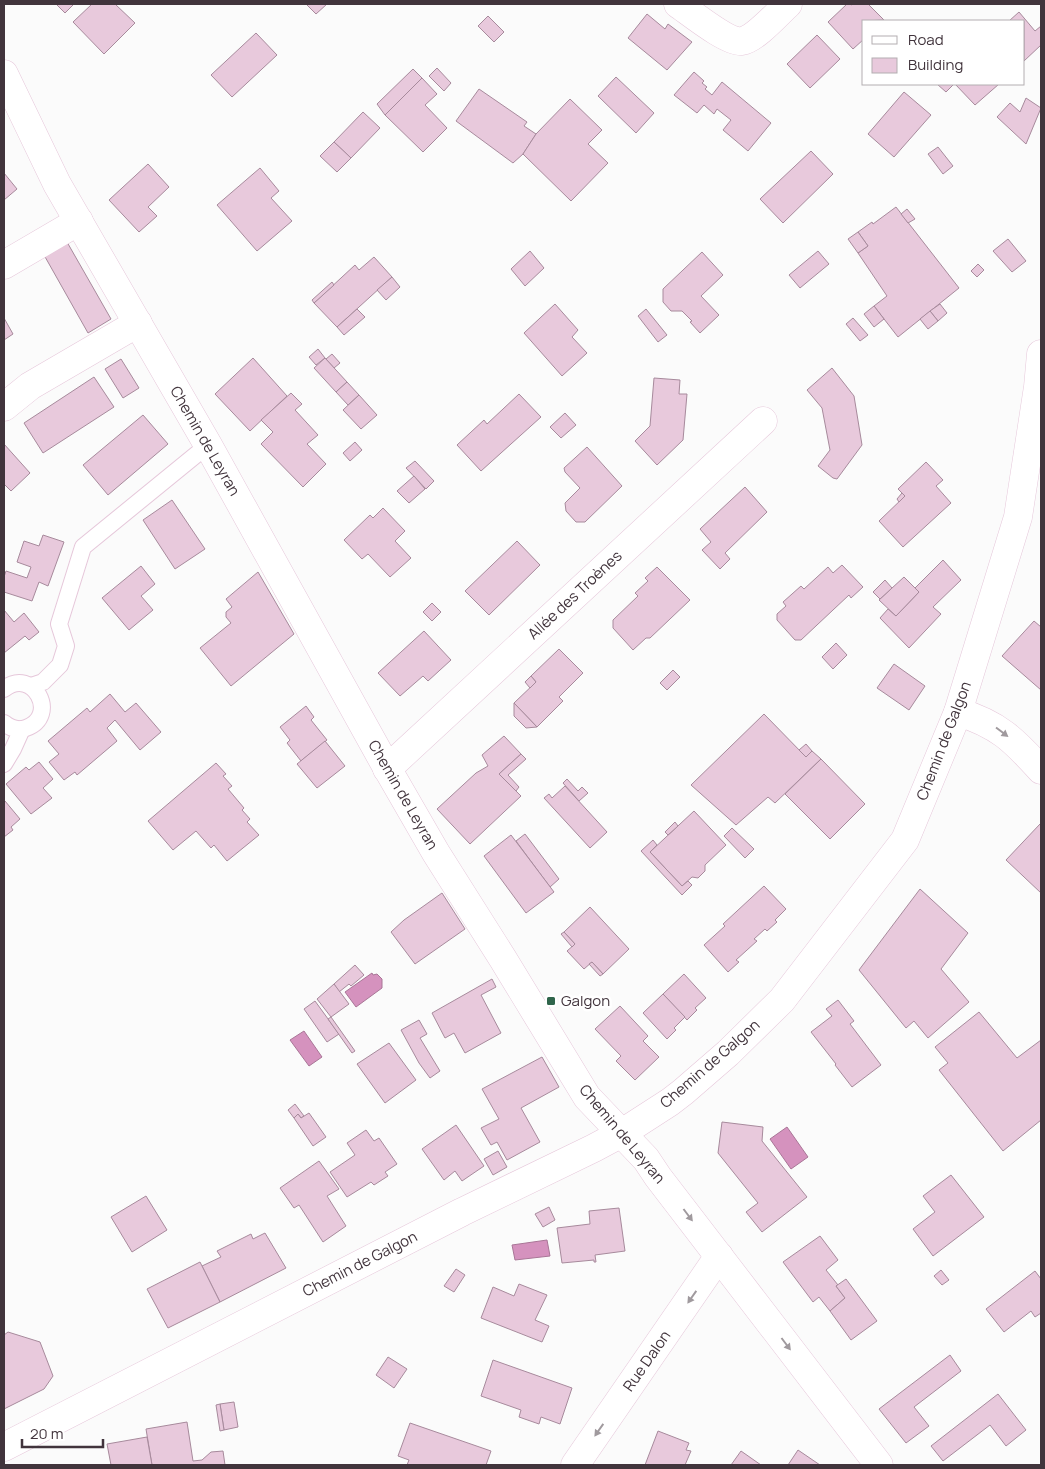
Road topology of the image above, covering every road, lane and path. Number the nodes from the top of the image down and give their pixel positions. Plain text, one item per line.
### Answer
1 (678, 4) edge
2 (788, 4) edge
3 (4, 74) edge
4 (79, 221) junction
5 (4, 265) edge
6 (138, 323) junction
7 (1041, 354) edge
8 (1040, 387) edge
9 (4, 407) edge
10 (762, 421) dead end
11 (208, 445) junction
12 (31, 686) junction
13 (4, 689) edge
14 (958, 712) junction
15 (4, 723) edge
16 (22, 729) junction
17 (4, 764) edge
18 (387, 769) junction
19 (1041, 770) edge
20 (622, 1132) junction
21 (719, 1256) junction
22 (4, 1447) edge
23 (575, 1465) edge
24 (879, 1465) edge

1 - 2 street
3 - 4 street, Chemin de Leyran
4 - 5 street
4 - 6 street, Chemin de Leyran
6 - 9 street
6 - 11 street, Chemin de Leyran
7 - 8 street, Chemin de Galgon
8 - 14 street, Chemin de Galgon
10 - 18 street, Allée des Troènes
11 - 12 lane
11 - 18 street, Chemin de Leyran
12 - 13 lane
12 - 16 lane
14 -> 19 street
14 - 20 street, Chemin de Galgon
15 - 16 lane
16 - 17 lane
18 - 20 street, Chemin de Leyran
20 -> 21 street, Chemin de Leyran
20 - 22 street, Chemin de Galgon
21 -> 23 street, Rue Dalon
21 -> 24 street, Chemin de Leyran

